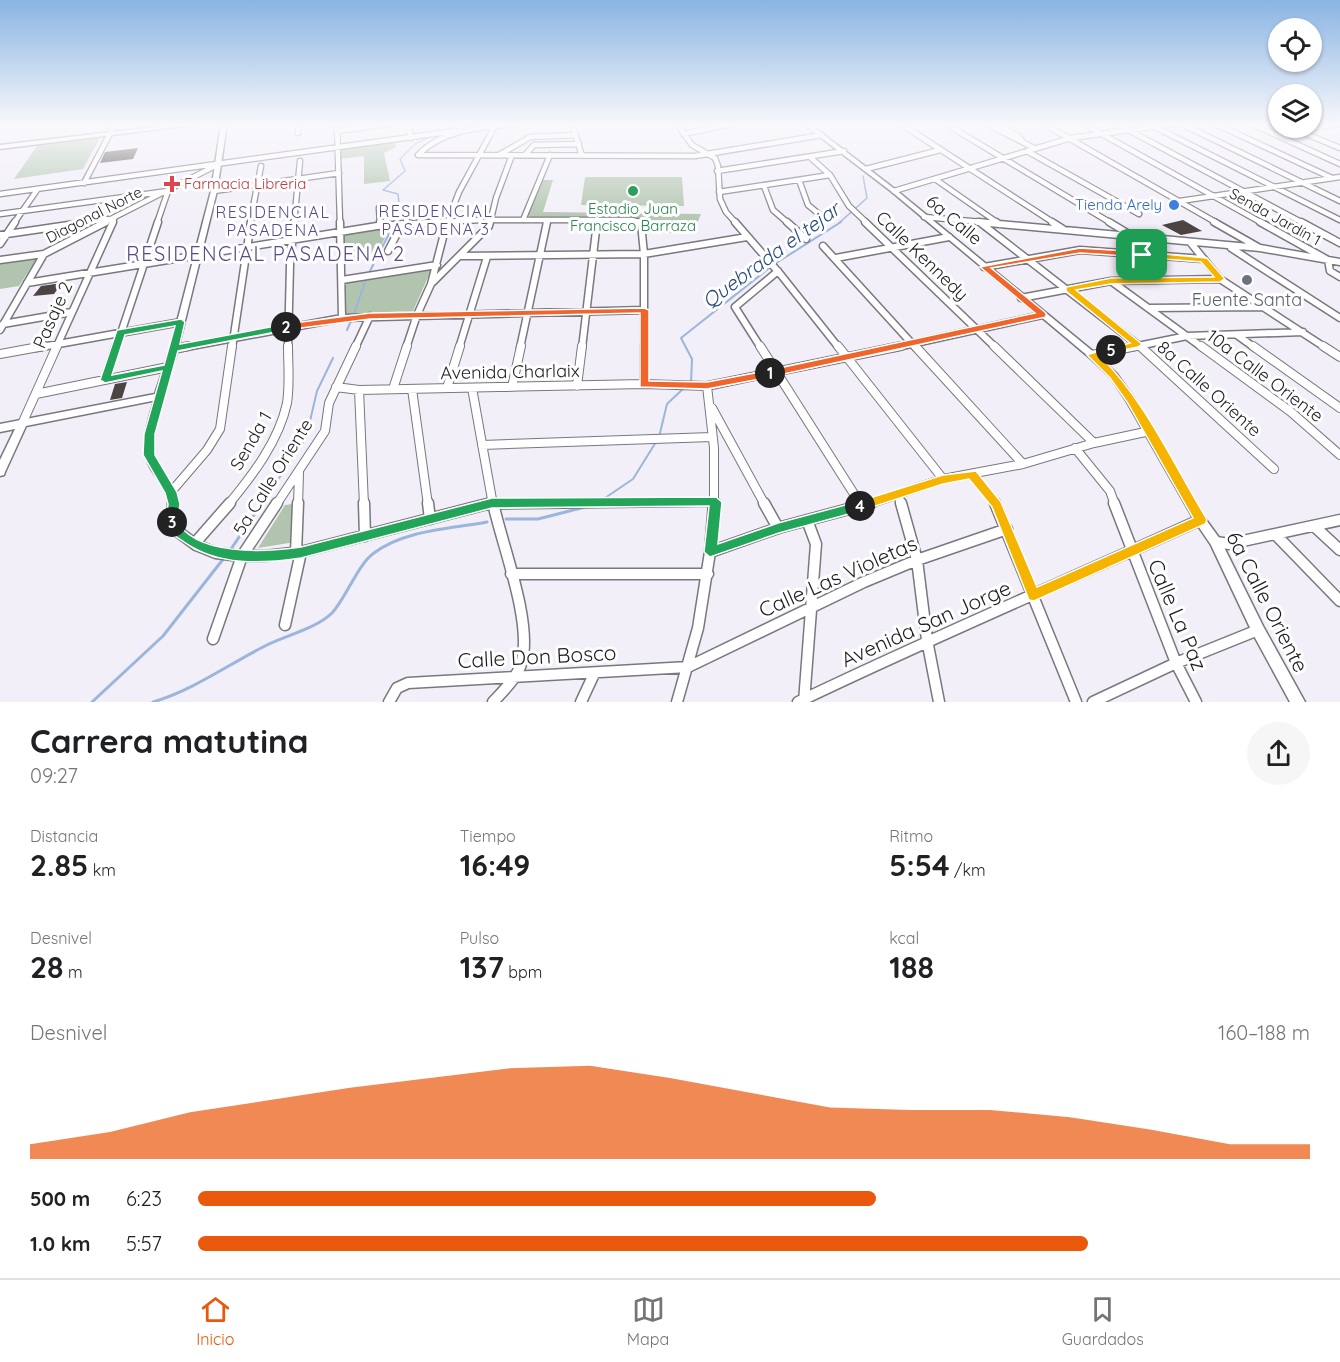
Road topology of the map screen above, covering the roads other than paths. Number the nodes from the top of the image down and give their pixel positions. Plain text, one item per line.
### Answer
1 (98, 157) edge
2 (219, 157) edge
3 (272, 157) edge
4 (338, 157) edge
5 (477, 157) edge
6 (511, 157) edge
7 (549, 157) edge
8 (712, 157) edge
9 (810, 157) joint
10 (851, 157) edge
11 (914, 157) edge
12 (952, 157) edge
13 (1006, 157) edge
14 (1037, 157) edge
15 (1103, 157) edge
16 (1143, 157) edge
17 (1178, 157) edge
18 (1214, 157) edge
19 (1250, 157) edge
20 (1287, 157) edge
21 (1324, 157) edge
22 (1001, 158) junction
23 (300, 161) dead end
24 (218, 164) junction
25 (1340, 164) edge
26 (261, 166) dead end
27 (972, 168) junction
28 (866, 169) junction
29 (717, 171) junction
30 (339, 173) junction
31 (830, 175) junction
32 (1340, 177) edge
33 (935, 178) junction
34 (1333, 178) junction
35 (298, 179) junction
36 (799, 180) junction
37 (1340, 181) edge
38 (1302, 182) junction
39 (84, 183) junction
40 (257, 185) junction
41 (764, 186) junction
42 (1274, 187) junction
43 (37, 190) junction
44 (168, 191) junction
45 (214, 191) junction
46 (894, 191) junction
47 (1243, 191) junction
48 (719, 192) junction
49 (0, 194) edge
50 (1213, 196) junction
51 (1180, 201) junction
52 (1340, 201) edge
53 (379, 208) dead end
54 (22, 211) junction
55 (408, 211) dead end
56 (854, 211) joint
57 (0, 214) edge
58 (1139, 214) dead end
59 (924, 217) junction
60 (114, 219) junction
61 (597, 219) junction
62 (825, 219) dead end
63 (481, 220) dead end
64 (491, 220) junction
65 (523, 220) junction
66 (547, 220) junction
67 (1340, 220) edge
68 (447, 222) junction
69 (980, 223) junction
70 (402, 224) junction
71 (999, 224) junction
72 (381, 226) junction
73 (1064, 230) junction
74 (341, 232) junction
75 (3, 234) edge
76 (1133, 236) junction
77 (747, 237) junction
78 (949, 237) junction
79 (292, 239) junction
80 (806, 239) dead end
81 (1190, 242) junction
82 (1340, 243) edge
83 (0, 244) edge
84 (823, 246) dead end
85 (1229, 246) junction
86 (246, 247) junction
87 (892, 248) junction
88 (1260, 248) junction
89 (388, 251) dead end
90 (44, 254) junction
91 (644, 254) junction
92 (197, 255) junction
93 (539, 255) junction
94 (593, 255) junction
95 (460, 256) junction
96 (487, 257) junction
97 (836, 258) junction
98 (1028, 258) junction
99 (1204, 259) junction
100 (0, 260) edge
101 (1328, 260) junction
102 (1340, 262) edge
103 (142, 264) junction
104 (437, 265) junction
105 (775, 267) junction
106 (984, 267) junction
107 (90, 273) junction
108 (1340, 277) edge
109 (1220, 279) junction
110 (342, 280) junction
111 (1111, 281) junction
112 (27, 283) junction
113 (431, 284) junction
114 (1069, 289) junction
115 (1022, 298) junction
116 (1264, 307) junction
117 (1148, 308) junction
118 (644, 310) junction
119 (72, 312) junction
120 (586, 312) junction
121 (527, 313) junction
122 (469, 314) junction
123 (417, 315) junction
124 (1042, 315) junction
125 (370, 316) junction
126 (342, 318) junction
127 (1340, 318) edge
128 (181, 322) junction
129 (1, 326) edge
130 (288, 327) junction
131 (976, 328) junction
132 (121, 332) junction
133 (1303, 332) junction
134 (1237, 335) junction
135 (1187, 336) junction
136 (233, 337) junction
137 (58, 344) junction
138 (914, 344) junction
139 (1138, 344) junction
140 (174, 349) junction
141 (0, 354) edge
142 (1092, 355) junction
143 (845, 356) junction
144 (1340, 357) edge
145 (168, 367) junction
146 (777, 372) junction
147 (105, 380) junction
148 (644, 384) junction
149 (577, 386) junction
150 (707, 386) junction
151 (336, 387) junction
152 (512, 387) junction
153 (447, 388) junction
154 (472, 388) junction
155 (393, 389) junction
156 (412, 389) junction
157 (359, 390) junction
158 (36, 394) junction
159 (159, 397) junction
160 (711, 406) junction
161 (1340, 408) edge
162 (21, 424) junction
163 (0, 428) edge
164 (1150, 431) junction
165 (712, 437) junction
166 (1094, 443) junction
167 (482, 445) junction
168 (1075, 448) junction
169 (1340, 455) edge
170 (1023, 464) junction
171 (1274, 469) dead end
172 (0, 472) edge
173 (299, 473) junction
174 (971, 474) junction
175 (943, 479) junction
176 (171, 492) junction
177 (898, 494) junction
178 (716, 502) junction
179 (492, 503) junction
180 (862, 506) junction
181 (426, 520) junction
182 (807, 520) junction
183 (1200, 520) junction
184 (1340, 520) edge
185 (1314, 526) junction
186 (778, 528) junction
187 (1007, 529) junction
188 (1275, 534) junction
189 (364, 536) junction
190 (1216, 542) junction
191 (195, 543) junction
192 (1340, 550) edge
193 (1131, 551) junction
194 (710, 552) junction
195 (298, 553) junction
196 (238, 556) junction
197 (917, 560) junction
198 (511, 574) junction
199 (708, 574) junction
200 (1034, 595) junction
201 (1340, 601) edge
202 (812, 606) junction
203 (285, 625) dead end
204 (1258, 630) junction
205 (213, 639) dead end
206 (927, 640) junction
207 (1176, 663) junction
208 (688, 667) junction
209 (594, 674) junction
210 (514, 678) junction
211 (391, 698) edge
212 (802, 701) edge
213 (493, 702) edge
214 (581, 702) edge
215 (677, 702) edge
216 (939, 702) edge
217 (1076, 702) edge
218 (1093, 702) edge
219 (1196, 702) edge
220 (1298, 702) edge

1 - 39 street
2 - 24 street
3 - 24 street
4 - 30 street
5 - 68 street
6 - 64 street
7 - 65 street
8 - 29 street
9 - 29 street
9 - 31 street, Calle Kennedy
10 - 28 street, 6a Calle
11 - 28 street
12 - 27 street
13 - 22 street
14 - 58 street
15 - 51 street
16 - 50 street, Senda Jardín 1
17 - 47 street
18 - 42 street
19 - 38 street
20 - 34 street
21 - 25 street
22 - 27 street
22 - 76 street
23 - 35 street
24 - 39 street
24 - 44 street, Diagonal Norte
24 - 45 street
26 - 40 street
27 - 33 street
27 - 73 street
28 - 46 street, 6a Calle
29 - 48 street
30 - 35 street
30 - 74 street
31 - 36 street
31 - 56 street, Calle Kennedy
32 - 34 street
33 - 46 street
33 - 71 street
34 - 37 street
34 - 38 street
35 - 40 street
35 - 79 street, Senda 1
36 - 41 street
36 - 62 street
38 - 42 street
38 - 52 street
39 - 43 street
40 - 45 street
40 - 86 street
41 - 48 street
41 - 80 street
42 - 47 street
42 - 67 street
43 - 49 street
43 - 54 street
44 - 54 street
44 - 60 street, Diagonal Norte
44 - 103 street
45 - 92 street
46 - 59 street, 6a Calle
47 - 50 street
47 - 82 street
48 - 77 street
50 - 51 street
50 - 101 street, Senda Jardín 1
51 - 88 street
53 - 72 street
54 - 57 street
54 - 75 street
55 - 70 street
56 - 87 street, Calle Kennedy
59 - 69 street
59 - 78 street, 6a Calle
60 - 75 street
60 - 90 street, Diagonal Norte
60 - 107 street, Pasaje 2
61 - 66 street
61 - 91 street
61 - 94 street
63 - 68 street
64 - 65 street
64 - 95 street
65 - 66 street
66 - 93 street
68 - 70 street
68 - 104 street
69 - 71 street
69 - 98 street, 8a Calle Oriente
70 - 72 street
70 - 89 street
71 - 73 street
72 - 74 street
73 - 76 street
74 - 79 street
74 - 110 street
75 - 83 street
76 - 81 street
77 - 91 street
77 - 105 street
78 - 87 street
78 - 106 street, 6a Calle
79 - 86 street
79 - 130 street, Senda 1
81 - 85 street
81 - 99 street
84 - 97 street
85 - 88 street
85 - 127 street
86 - 92 street
86 - 136 street
87 - 97 street
87 - 131 street, Calle Kennedy
88 - 101 street
90 - 100 street
90 - 112 street
91 - 94 street
91 - 118 street
92 - 103 street
92 - 128 street
93 - 94 street
93 - 96 street
93 - 121 street
94 - 120 street
95 - 96 street
95 - 113 street
96 - 122 street
97 - 138 street
98 - 99 street
98 - 106 street
98 - 114 street, 8a Calle Oriente
99 - 109 street
101 - 102 street
101 - 108 street
103 - 107 street
103 - 132 street
104 - 110 street
104 - 113 street
105 - 143 street
105 - 146 street
106 - 115 street, 6a Calle
107 - 112 street
107 - 119 street, Pasaje 2
109 - 111 street
109 - 116 street
110 - 126 street
111 - 114 street
111 - 117 street, 10a Calle Oriente
112 - 129 street
113 - 123 street
114 - 115 street
114 - 139 street, 8a Calle Oriente
115 - 124 street, 6a Calle
116 - 117 street
116 - 133 street
117 - 135 street, 10a Calle Oriente
118 - 120 street
118 - 148 street
119 - 129 street
119 - 137 street, Pasaje 2
120 - 121 street
120 - 149 street
121 - 122 street
121 - 152 street
122 - 123 street
122 - 153 street
123 - 125 street
123 - 155 street
124 - 131 street, Avenida Charlaix
124 - 142 street, 6a Calle
125 - 126 street
125 - 151 street, 5a Calle Oriente
126 - 130 street
128 - 132 street
128 - 140 street
130 - 136 street
130 - 191 street, Senda 1
131 - 138 street, Avenida Charlaix
131 - 166 street, Calle Kennedy
132 - 137 street
132 - 147 street
133 - 134 street
133 - 144 street
134 - 135 street
134 - 161 street
135 - 139 street
135 - 169 street, 10a Calle Oriente
136 - 140 street
136 - 176 street
137 - 141 street
137 - 158 street, Pasaje 2
138 - 143 street, Avenida Charlaix
138 - 170 street
139 - 142 street
139 - 171 street, 8a Calle Oriente
140 - 145 street
142 - 164 street, 6a Calle
143 - 146 street, Avenida Charlaix
143 - 175 street
145 - 147 street
145 - 159 street
146 - 150 street, Avenida Charlaix
146 - 180 street
147 - 158 street
148 - 149 street, Avenida Charlaix
148 - 150 street, Avenida Charlaix
149 - 152 street, Avenida Charlaix
150 - 160 street
151 - 157 street, Avenida Charlaix
151 - 173 street, 5a Calle Oriente
152 - 154 street, Avenida Charlaix
153 - 154 street, Avenida Charlaix
153 - 156 street, Avenida Charlaix
154 - 167 street
155 - 156 street, Avenida Charlaix
155 - 157 street, Avenida Charlaix
156 - 181 street
157 - 189 street
158 - 162 street, Pasaje 2
159 - 162 street
159 - 176 street
160 - 165 street
160 - 186 street
162 - 163 street
162 - 172 street
164 - 166 street
164 - 183 street, 6a Calle
165 - 167 street
165 - 178 street
166 - 168 street
167 - 179 street
168 - 170 street
168 - 193 street, Calle La Paz
170 - 174 street
173 - 195 street
173 - 196 street, 5a Calle Oriente
174 - 175 street
174 - 187 street
175 - 177 street
176 - 191 street
177 - 180 street
177 - 197 street
178 - 179 street
178 - 194 street
179 - 181 street
179 - 198 street
180 - 182 street
181 - 189 street
182 - 186 street
182 - 202 street
183 - 190 street, 6a Calle Oriente
183 - 193 street, Avenida San Jorge
184 - 185 street
185 - 188 street
185 - 192 street
186 - 194 street
187 - 197 street, Calle Las Violetas
187 - 200 street
188 - 190 street
188 - 201 street
189 - 195 street
190 - 204 street, 6a Calle Oriente
191 - 196 street
193 - 200 street, Avenida San Jorge
193 - 207 street, Calle La Paz
194 - 199 street
195 - 196 street
195 - 203 street
196 - 205 street, 5a Calle Oriente
197 - 202 street, Calle Las Violetas
197 - 206 street
198 - 199 street
198 - 210 street
199 - 208 street
200 - 206 street, Avenida San Jorge
200 - 217 street
202 - 208 street, Calle Las Violetas
202 - 212 street
204 - 207 street
204 - 220 street, 6a Calle Oriente
206 - 212 street, Avenida San Jorge
206 - 216 street
207 - 218 street
207 - 219 street, Calle La Paz
208 - 209 street, Calle Don Bosco
208 - 215 street
209 - 210 street, Calle Don Bosco
209 - 214 street
210 - 211 street, Calle Don Bosco
210 - 213 street

